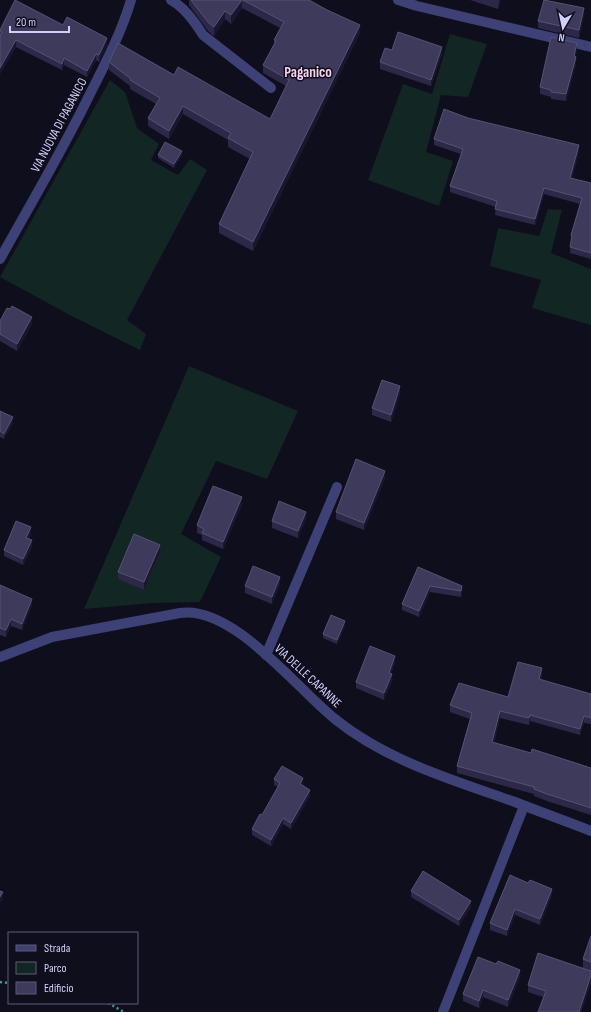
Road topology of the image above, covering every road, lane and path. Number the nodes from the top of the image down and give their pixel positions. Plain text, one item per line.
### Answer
1 (131, 0) edge
2 (171, 0) edge
3 (398, 0) edge
4 (591, 47) edge
5 (271, 88) dead end
6 (0, 258) edge
7 (337, 487) dead end
8 (266, 655) junction
9 (0, 657) edge
10 (524, 806) junction
11 (591, 832) edge
12 (110, 1004) edge
13 (124, 1012) edge
14 (443, 1012) edge

1 - 6 street, VIA NUOVA DI PAGANICO
2 - 5 street
3 - 4 street
7 - 8 street
8 - 9 street, VIA DELLE CAPANNE
8 - 10 street, VIA DELLE CAPANNE
10 - 11 street, VIA DELLE CAPANNE
10 - 14 street
12 - 13 path

